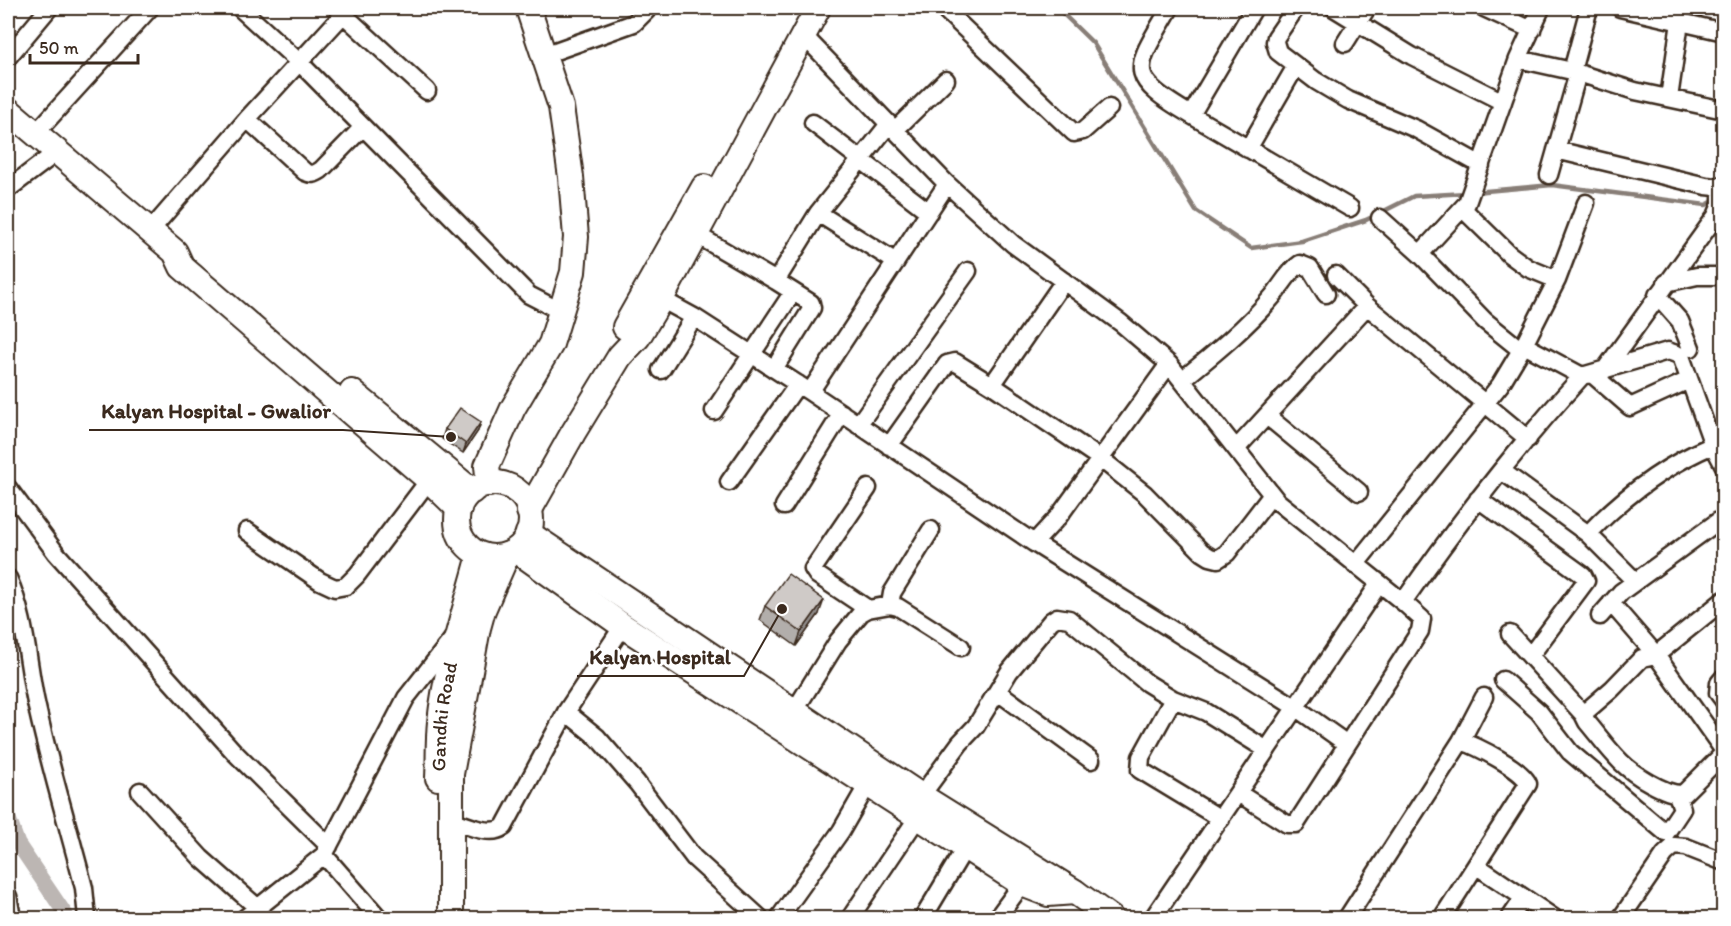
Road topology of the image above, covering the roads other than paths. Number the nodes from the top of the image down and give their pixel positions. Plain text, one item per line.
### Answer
1 (50, 8) edge
2 (150, 8) edge
3 (240, 8) edge
4 (528, 8) edge
5 (649, 8) edge
6 (803, 8) edge
7 (818, 8) edge
8 (943, 8) edge
9 (1170, 8) edge
10 (1254, 8) edge
11 (1296, 8) edge
12 (1334, 8) edge
13 (1367, 8) edge
14 (1484, 8) edge
15 (1589, 8) edge
16 (1620, 8) edge
17 (346, 11) edge
18 (1540, 11) dead end
19 (1359, 22) junction
20 (1680, 22) junction
21 (1532, 30) junction
22 (1724, 32) edge
23 (804, 36) junction
24 (1345, 43) dead end
25 (544, 55) junction
26 (8, 57) edge
27 (1518, 59) junction
28 (299, 62) junction
29 (1296, 66) junction
30 (1575, 72) junction
31 (946, 80) dead end
32 (427, 91) dead end
33 (1669, 98) junction
34 (1503, 102) junction
35 (1109, 108) dead end
36 (8, 110) edge
37 (1724, 110) edge
38 (1191, 115) junction
39 (247, 119) junction
40 (813, 123) dead end
41 (363, 127) junction
42 (892, 127) junction
43 (35, 134) junction
44 (1248, 149) junction
45 (1556, 150) junction
46 (57, 152) junction
47 (860, 160) junction
48 (1481, 165) junction
49 (1549, 175) dead end
50 (948, 184) junction
51 (1722, 185) edge
52 (8, 189) edge
53 (1468, 201) junction
54 (1586, 203) dead end
55 (1350, 208) dead end
56 (929, 212) junction
57 (818, 213) junction
58 (1380, 218) dead end
59 (150, 231) junction
60 (697, 235) junction
61 (174, 252) junction
62 (1419, 254) junction
63 (896, 262) junction
64 (968, 271) dead end
65 (1336, 275) dead end
66 (1723, 278) edge
67 (776, 280) junction
68 (1557, 280) junction
69 (1064, 281) junction
70 (1661, 289) junction
71 (793, 292) junction
72 (1326, 294) dead end
73 (660, 299) junction
74 (1367, 306) junction
75 (562, 312) junction
76 (694, 317) junction
77 (1523, 347) junction
78 (1691, 348) dead end
79 (751, 354) junction
80 (620, 356) junction
81 (1169, 364) junction
82 (774, 369) junction
83 (661, 370) dead end
84 (1593, 374) junction
85 (1182, 379) junction
86 (1689, 380) junction
87 (992, 385) junction
88 (804, 388) junction
89 (1485, 405) junction
90 (714, 411) dead end
91 (842, 413) junction
92 (1267, 416) junction
93 (858, 424) junction
94 (1528, 439) junction
95 (1713, 445) junction
96 (889, 446) junction
97 (1236, 449) junction
98 (1101, 459) junction
99 (1724, 466) edge
100 (1502, 471) junction
101 (429, 480) junction
102 (729, 482) dead end
103 (8, 488) edge
104 (868, 488) dead end
105 (1359, 492) dead end
106 (473, 495) junction
107 (1271, 496) junction
108 (1478, 499) junction
109 (784, 506) dead end
110 (1724, 517) edge
111 (931, 530) dead end
112 (247, 531) dead end
113 (1588, 534) junction
114 (520, 537) junction
115 (1034, 543) junction
116 (480, 555) junction
117 (1355, 565) junction
118 (8, 578) edge
119 (1635, 581) junction
120 (1379, 584) junction
121 (1724, 600) edge
122 (1403, 602) junction
123 (890, 605) junction
124 (868, 609) junction
125 (623, 626) junction
126 (469, 628) junction
127 (1510, 634) dead end
128 (961, 647) dead end
129 (1656, 655) junction
130 (1530, 656) junction
131 (1724, 678) edge
132 (1503, 680) dead end
133 (998, 692) junction
134 (1484, 697) dead end
135 (1173, 699) junction
136 (1724, 701) edge
137 (1295, 707) junction
138 (566, 712) junction
139 (1583, 714) junction
140 (789, 720) junction
141 (1461, 741) junction
142 (1347, 744) junction
143 (1267, 750) junction
144 (1724, 752) edge
145 (1091, 760) dead end
146 (868, 784) junction
147 (140, 791) dead end
148 (1238, 793) junction
149 (1677, 794) junction
150 (920, 806) junction
151 (1221, 819) junction
152 (451, 820) junction
153 (965, 848) junction
154 (326, 851) junction
155 (1724, 862) edge
156 (1477, 866) junction
157 (1022, 884) junction
158 (1074, 892) junction
159 (8, 896) edge
160 (1523, 899) junction
161 (258, 908) junction
162 (12, 918) edge
163 (87, 918) edge
164 (245, 918) edge
165 (379, 918) edge
166 (434, 918) edge
167 (451, 918) edge
168 (760, 918) edge
169 (779, 918) edge
170 (850, 918) edge
171 (924, 918) edge
172 (997, 918) edge
173 (1111, 918) edge
174 (1153, 918) edge
175 (1347, 918) edge
176 (1443, 918) edge
177 (1510, 918) edge
178 (1554, 918) edge
179 (1621, 918) edge

1 - 26 street
2 - 43 street
3 - 28 street
4 - 25 main road
5 - 25 street
6 - 80 main road
7 - 23 main road
8 - 35 street
9 - 38 street
10 - 38 street
11 - 29 street
12 - 19 street
13 - 19 street
14 - 21 street
15 - 30 street
16 - 20 street
17 - 28 street
17 - 32 street
18 - 21 street
19 - 24 street
19 - 34 street
20 - 22 street
20 - 33 street
21 - 27 street
23 - 42 street
23 - 60 main road
25 - 75 main road
27 - 30 street
27 - 34 street
28 - 39 street
28 - 41 street
29 - 44 street
29 - 48 street
30 - 33 street
30 - 45 street
31 - 42 street
33 - 37 street
34 - 48 street
36 - 43 main road
38 - 44 street
39 - 41 street
39 - 59 street
40 - 47 street
41 - 75 street
42 - 47 street
42 - 50 street
43 - 46 main road
44 - 55 street
45 - 49 street
45 - 51 street
46 - 52 street
46 - 59 main road
47 - 56 street
47 - 57 street
48 - 53 street
50 - 56 street
50 - 69 street
51 - 70 street
53 - 62 street
53 - 68 street
54 - 68 street
56 - 63 street
57 - 63 street
57 - 67 street
58 - 62 street
59 - 61 main road
60 - 67 street
60 - 73 main road
61 - 101 main road
61 - 106 main road
62 - 77 street
63 - 88 street
64 - 93 street
65 - 74 street
66 - 70 street
67 - 71 street
68 - 77 street
69 - 81 street
69 - 87 street
70 - 78 street
70 - 84 street
71 - 79 street
71 - 82 street
72 - 85 street
73 - 76 street
73 - 80 main road
74 - 89 street
74 - 92 street
75 - 106 main road
76 - 79 street
76 - 83 street
77 - 84 street
77 - 89 street
79 - 82 street
79 - 90 street
80 - 114 main road
81 - 85 street
81 - 98 street
82 - 88 street
84 - 86 street
84 - 86 street
84 - 94 street
85 - 97 street
86 - 95 street
87 - 96 street
87 - 98 street
88 - 91 street
88 - 102 street
89 - 94 street
89 - 117 street
91 - 93 street
91 - 109 street
92 - 97 street
92 - 105 street
93 - 96 street
94 - 100 street
95 - 99 street
95 - 113 street
96 - 115 street
97 - 107 street
98 - 107 street
98 - 115 street
100 - 108 street
100 - 113 street
101 - 106 main road
101 - 112 street
103 - 154 street
104 - 124 street
106 - 114 main road
106 - 116 main road
107 - 117 street
108 - 122 street
108 - 130 street
110 - 119 street
111 - 123 street
113 - 119 street
114 - 116 main road
114 - 125 main road
114 - 126 main road
114 - 140 main road
115 - 137 street
116 - 126 main road, Gandhi Road
117 - 120 street
118 - 163 street
119 - 129 street
120 - 122 street
120 - 137 street
121 - 129 street
122 - 142 street
123 - 124 street
123 - 128 street
124 - 140 street
125 - 138 street
125 - 140 main road
126 - 152 main road
126 - 154 street
126 - 166 main road, Gandhi Road
127 - 130 street
129 - 139 street
129 - 144 street
130 - 139 street
131 - 136 street
132 - 149 street
133 - 135 street
133 - 145 street
133 - 150 street
134 - 141 street
135 - 143 street
135 - 151 street
137 - 142 street
137 - 143 street
138 - 152 street
138 - 168 street
139 - 149 street
140 - 146 main road
140 - 150 main road
141 - 156 street
141 - 175 street
142 - 148 street
143 - 148 street
144 - 149 street
146 - 150 main road
146 - 169 street
147 - 161 street
148 - 151 street
150 - 153 main road
150 - 158 main road
150 - 170 street
151 - 174 street
152 - 167 main road
153 - 157 main road
153 - 171 street
154 - 161 street
154 - 165 street
155 - 179 street
156 - 160 street
156 - 176 street
157 - 158 main road
157 - 172 street
158 - 173 main road
159 - 162 street
160 - 177 street
160 - 178 street
161 - 164 street

